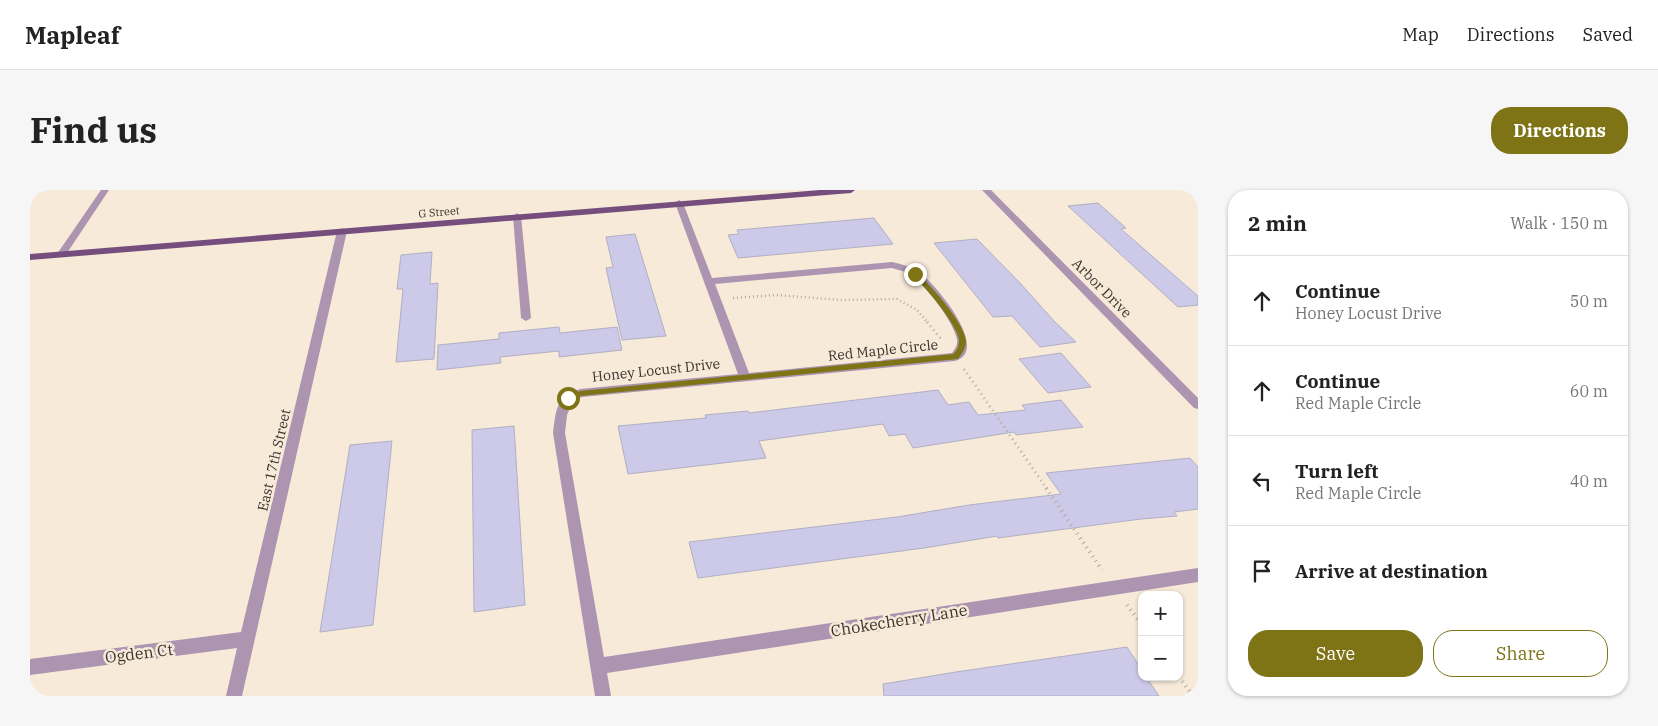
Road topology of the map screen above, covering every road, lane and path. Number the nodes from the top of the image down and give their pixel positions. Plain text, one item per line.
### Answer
1 (105, 190) edge
2 (851, 190) edge
3 (986, 190) edge
4 (679, 203) junction
5 (517, 216) junction
6 (342, 231) junction
7 (62, 254) junction
8 (30, 257) edge
9 (709, 281) junction
10 (716, 299) junction
11 (526, 318) dead end
12 (955, 357) junction
13 (745, 378) junction
14 (1198, 405) edge
15 (1198, 575) edge
16 (1114, 587) junction
17 (1138, 620) edge
18 (248, 639) junction
19 (599, 666) junction
20 (30, 667) edge
21 (1182, 681) edge
22 (234, 696) edge
23 (603, 696) edge
24 (1193, 696) edge

1 - 7 street
2 - 4 main road, G Street
3 - 14 street, Arbor Drive
4 - 5 main road, G Street
4 - 9 street, Honey Locust Drive
5 - 6 main road, G Street
5 - 11 street
6 - 7 main road, G Street
6 - 18 street, East 17th Street
7 - 8 main road, G Street
9 - 10 street, Honey Locust Drive
9 - 12 street, Red Maple Circle
10 - 12 path
10 - 13 street, Honey Locust Drive
12 - 13 street, Red Maple Circle
12 - 16 path
13 - 19 street, Honey Locust Drive
15 - 16 street, Chokecherry Lane
16 - 17 path
16 - 19 street, Chokecherry Lane
18 - 20 street, Ogden Ct
18 - 22 street, East 17th Street
19 - 23 street, Honey Locust Drive
21 - 24 path

